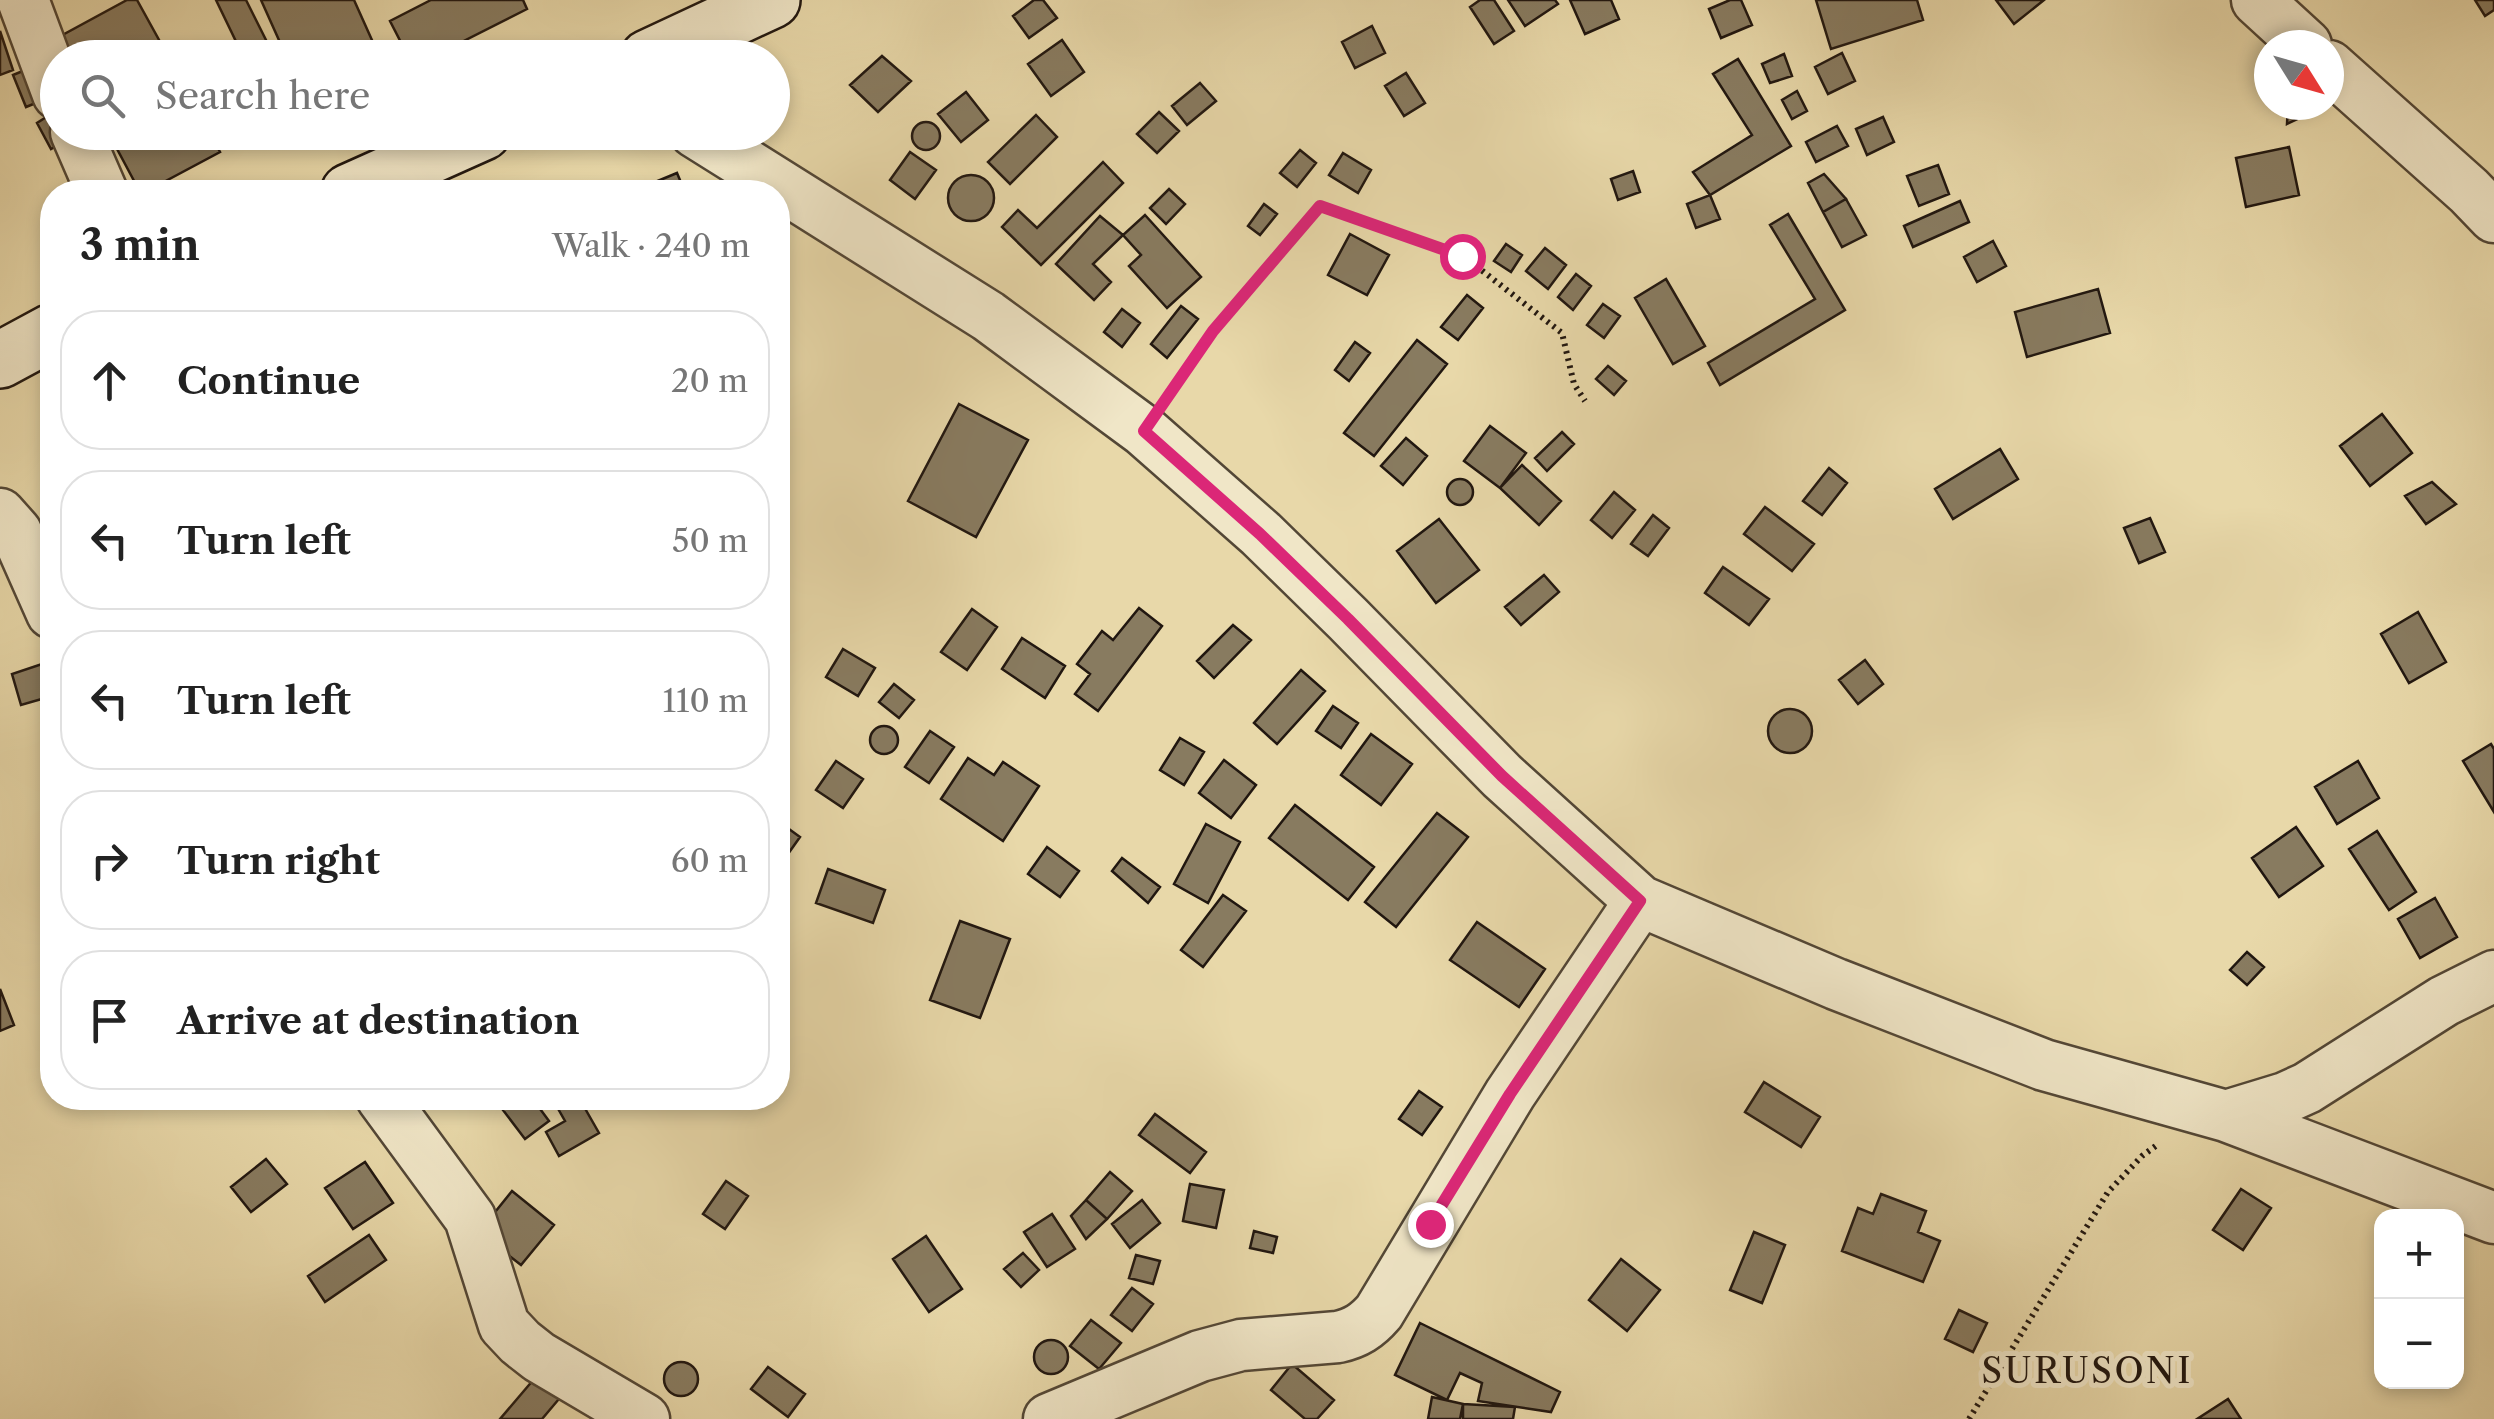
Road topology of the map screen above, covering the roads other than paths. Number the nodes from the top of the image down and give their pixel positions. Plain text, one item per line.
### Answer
1 (24, 0) edge
2 (772, 0) edge
3 (2258, 0) edge
4 (2290, 30) edge
5 (686, 40) edge
6 (40, 44) edge
7 (2344, 79) edge
8 (84, 150) edge
9 (443, 150) edge
10 (724, 150) edge
11 (97, 180) edge
12 (376, 180) edge
13 (771, 180) edge
14 (790, 192) edge
15 (2494, 217) edge
16 (40, 338) edge
17 (0, 360) edge
18 (0, 514) edge
19 (40, 586) edge
20 (1640, 901) junction
21 (2494, 976) edge
22 (391, 1110) edge
23 (2226, 1116) junction
24 (2494, 1218) edge
25 (644, 1419) edge
26 (1049, 1419) edge

1 - 6 street
2 - 5 main road
3 - 4 street
7 - 15 street
8 - 11 street
9 - 12 main road
10 - 13 street
14 - 20 street
16 - 17 main road
18 - 19 street
20 - 23 street
20 - 26 street
21 - 23 street
22 - 25 street
23 - 24 street

